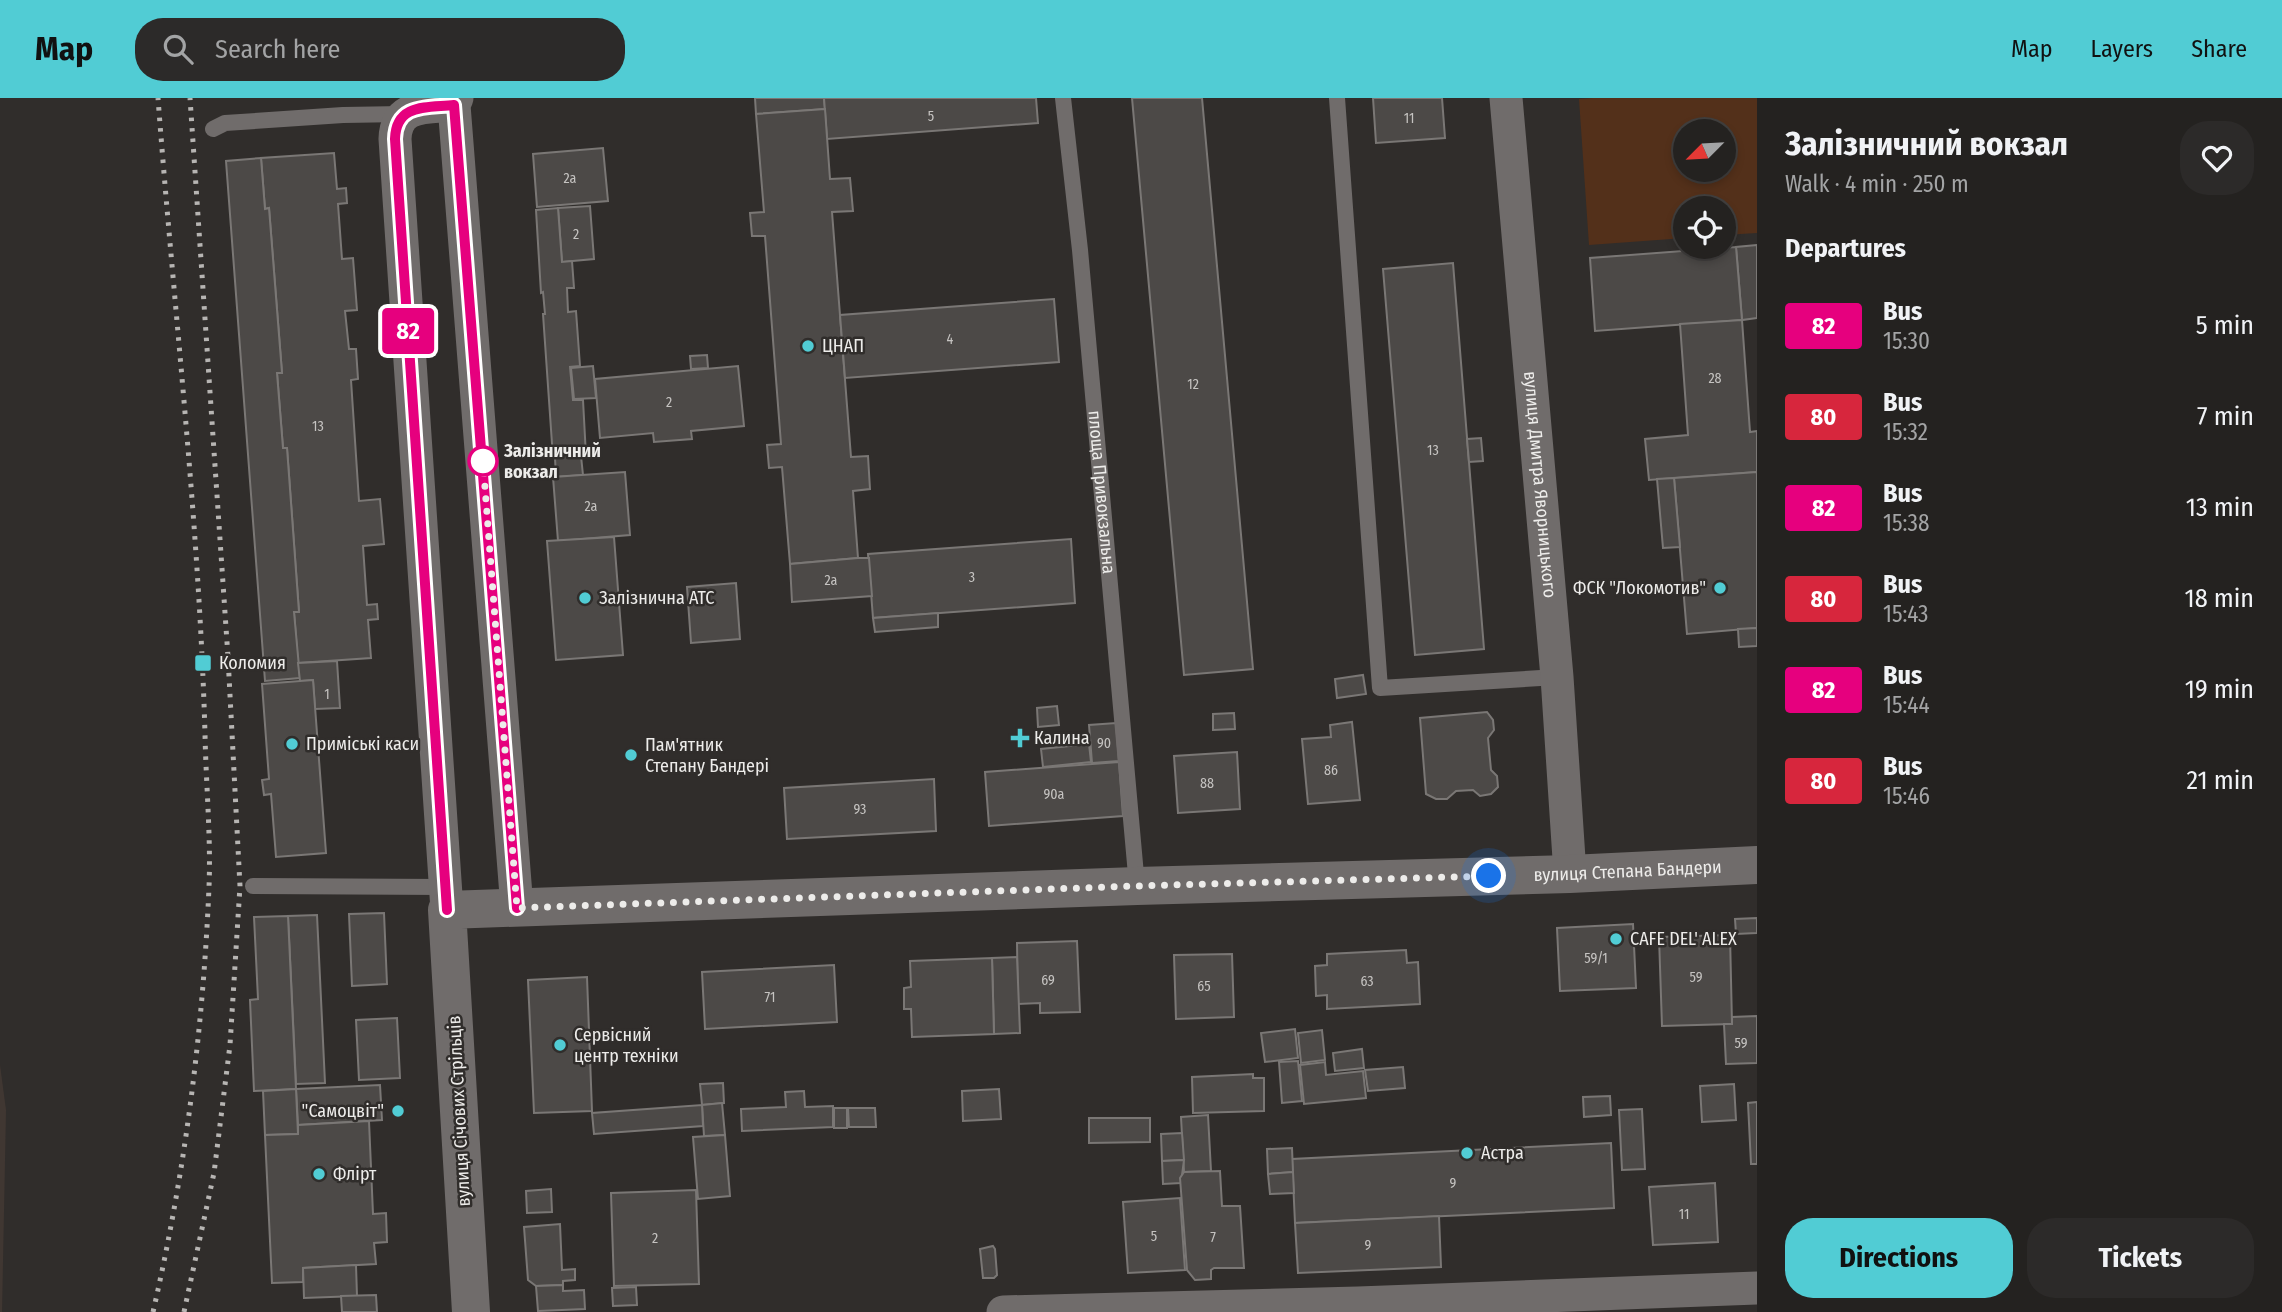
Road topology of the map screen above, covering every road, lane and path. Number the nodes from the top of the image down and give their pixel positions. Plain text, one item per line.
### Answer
1 (1063, 98) edge
2 (1337, 98) edge
3 (1506, 98) edge
4 (456, 102) edge
5 (403, 114) junction
6 (213, 129) dead end
7 (1557, 677) junction
8 (1757, 865) edge
9 (1570, 874) junction
10 (253, 886) dead end
11 (1137, 886) junction
12 (446, 899) junction
13 (517, 908) junction
14 (1757, 1289) edge
15 (1358, 1308) edge
16 (471, 1312) edge
17 (1003, 1312) edge

1 - 11 lane, площа Привокзальна
2 - 7 lane
3 - 7 street, вулиця Дмитра Яворницького
4 - 5 street
4 - 13 street
5 - 6 lane
5 - 12 street
7 - 9 street, вулиця Дмитра Яворницького
8 - 9 street, вулиця Степана Бандери
9 - 11 street, вулиця Степана Бандери
10 - 12 lane
11 - 13 street, вулиця Степана Бандери
12 - 13 street, вулиця Степана Бандери
12 - 16 street, вулиця Січових Стрільців
14 - 15 street
15 - 17 street

